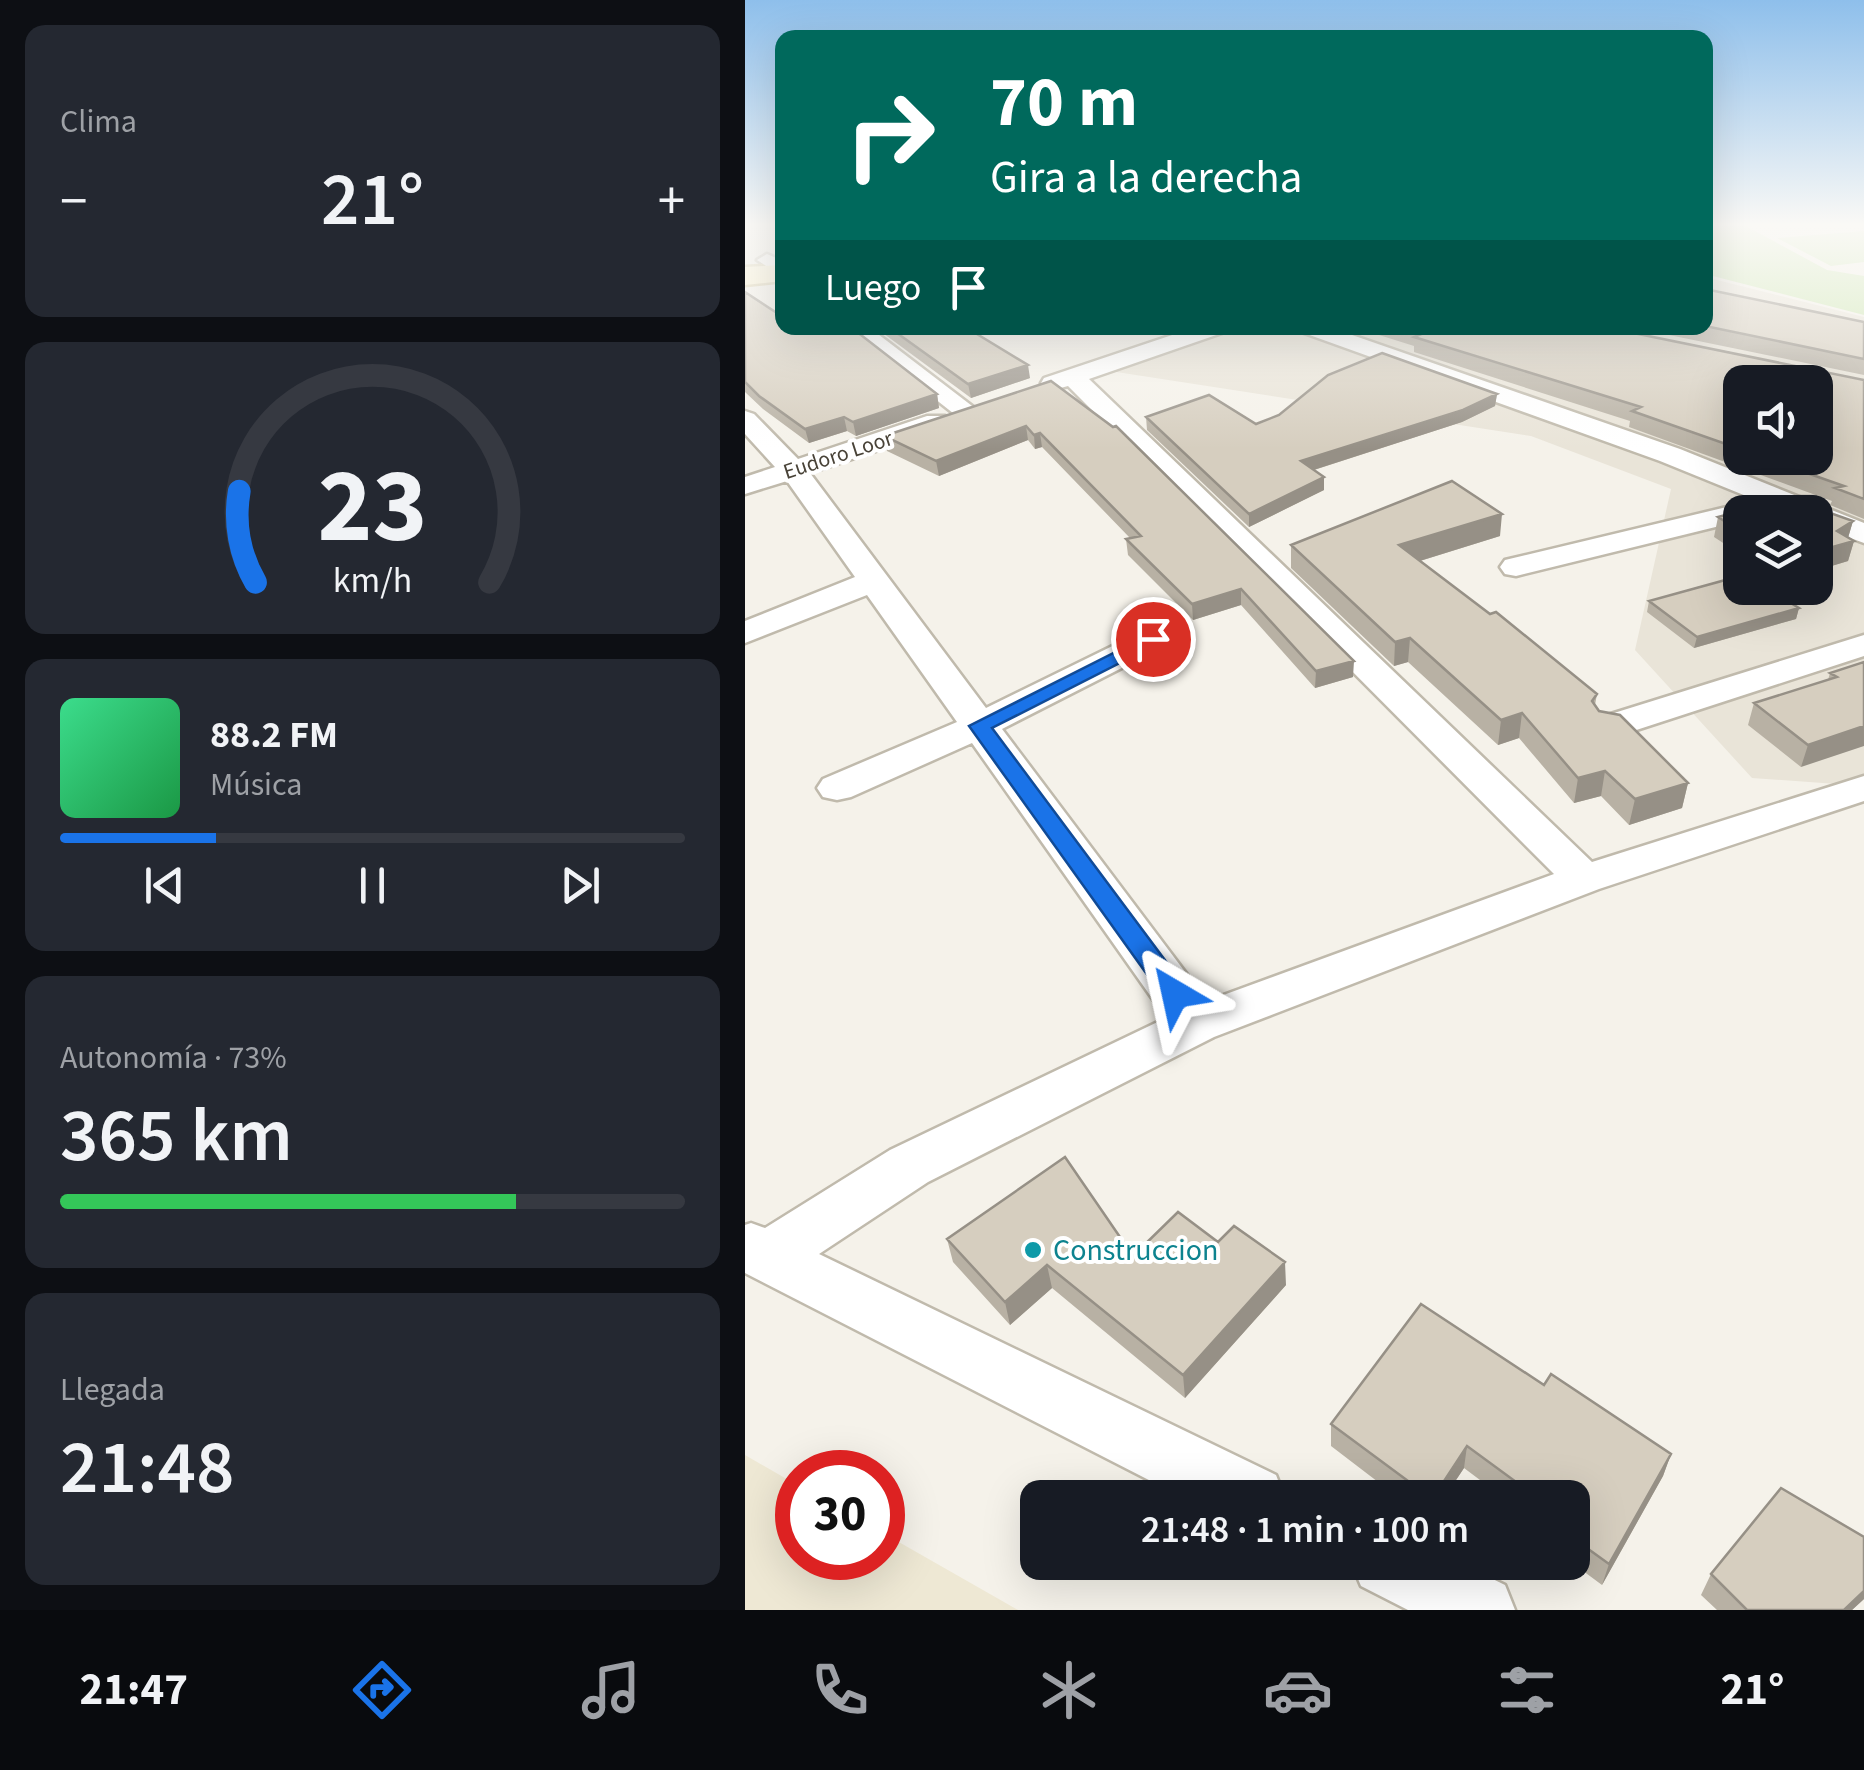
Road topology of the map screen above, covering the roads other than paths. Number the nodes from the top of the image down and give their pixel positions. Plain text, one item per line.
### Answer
1 (866, 335) edge
2 (1189, 335) edge
3 (1332, 335) edge
4 (1073, 376) junction
5 (1020, 394) edge
6 (745, 419) edge
7 (793, 470) junction
8 (745, 486) edge
9 (1769, 495) edge
10 (1833, 521) edge
11 (1723, 525) edge
12 (1864, 534) edge
13 (1515, 567) dead end
14 (873, 581) junction
15 (745, 632) edge
16 (1153, 639) dead end
17 (1864, 645) edge
18 (979, 726) junction
19 (1611, 726) edge
20 (837, 788) dead end
21 (1864, 788) edge
22 (1584, 879) junction
23 (1191, 1017) junction
24 (756, 1251) edge
25 (1217, 1480) edge
26 (1421, 1580) edge
27 (1481, 1610) edge

1 - 7 street, Eudoro Loor
2 - 4 street
3 - 9 street
4 - 5 street
4 - 22 street
6 - 7 street
7 - 8 street, Eudoro Loor
7 - 14 street
10 - 12 street
11 - 13 street
14 - 15 street
14 - 18 street
16 - 18 street
17 - 19 street
18 - 20 street
18 - 23 street
21 - 22 street
22 - 23 street
23 - 24 street
24 - 25 street
26 - 27 street

